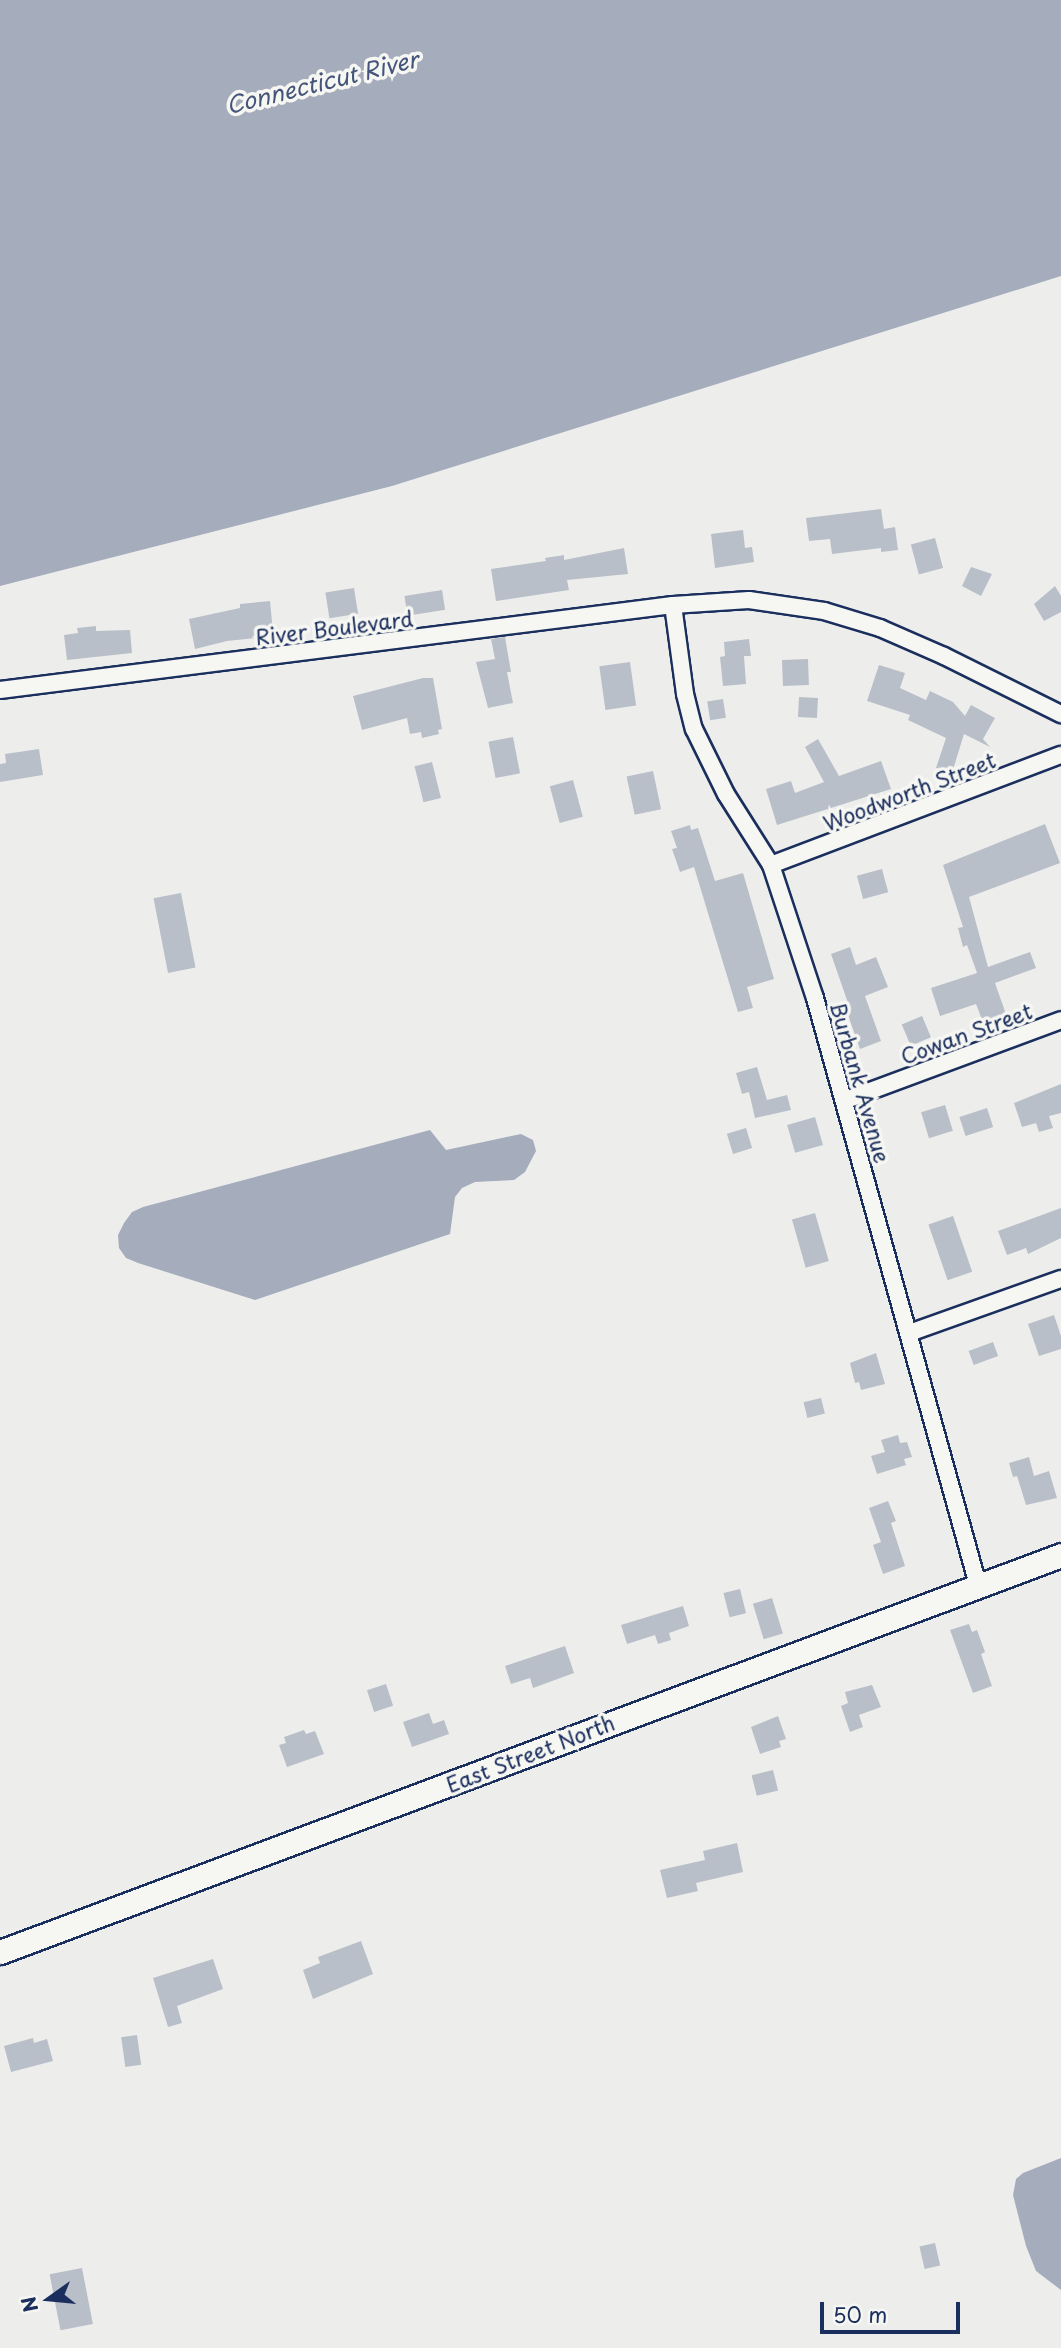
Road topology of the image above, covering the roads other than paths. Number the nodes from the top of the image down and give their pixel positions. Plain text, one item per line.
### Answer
1 (673, 605) junction
2 (0, 690) edge
3 (1061, 714) edge
4 (1061, 755) edge
5 (771, 865) junction
6 (1061, 1020) edge
7 (846, 1100) junction
8 (1061, 1279) edge
9 (909, 1333) junction
10 (1061, 1555) edge
11 (978, 1585) junction
12 (0, 1952) edge

1 - 2 street, River Boulevard
1 - 3 street, River Boulevard
1 - 5 street, Burbank Avenue
4 - 5 street, Woodworth Street
5 - 7 street, Burbank Avenue
6 - 7 street, Cowan Street
7 - 9 street, Burbank Avenue
8 - 9 street
9 - 11 street, Burbank Avenue
10 - 11 main road, East Street North
11 - 12 main road, East Street North

